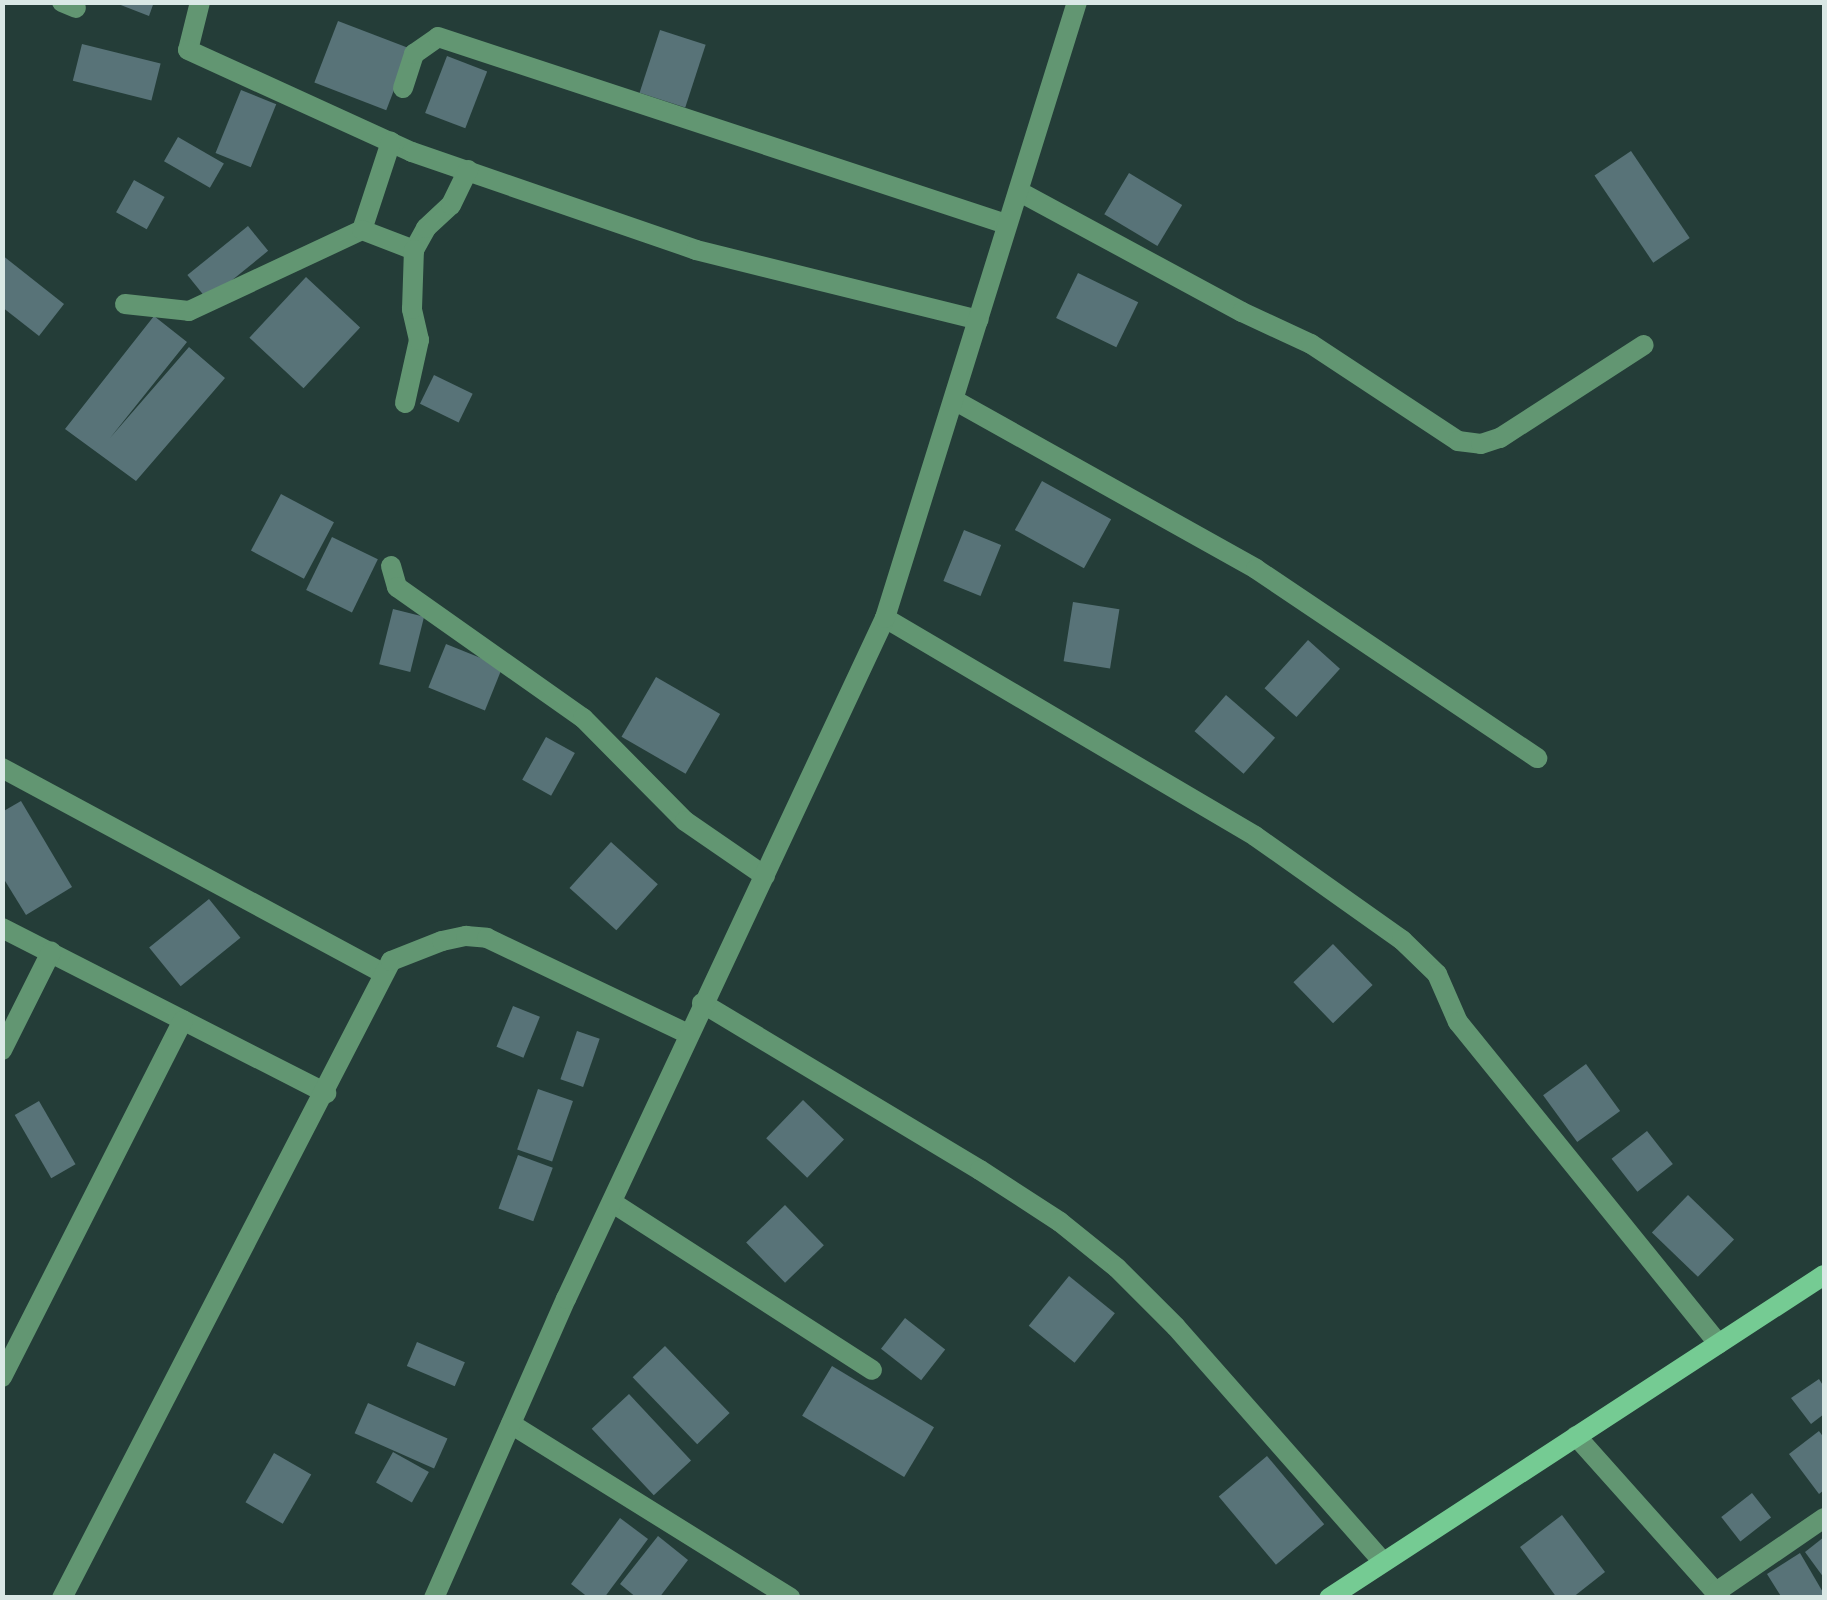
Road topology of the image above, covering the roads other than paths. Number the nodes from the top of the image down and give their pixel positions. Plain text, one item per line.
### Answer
1 (200, 2) edge
2 (1077, 2) edge
3 (403, 88) dead end
4 (391, 142) junction
5 (468, 170) junction
6 (1020, 192) junction
7 (1006, 224) junction
8 (362, 230) junction
9 (414, 250) junction
10 (125, 304) dead end
11 (978, 320) junction
12 (1644, 345) dead end
13 (954, 400) junction
14 (405, 403) dead end
15 (391, 566) dead end
16 (885, 618) junction
17 (1537, 758) dead end
18 (2, 768) edge
19 (764, 876) junction
20 (2, 928) edge
21 (51, 952) junction
22 (382, 974) junction
23 (702, 1003) junction
24 (183, 1020) junction
25 (688, 1034) junction
26 (2, 1050) edge
27 (326, 1093) junction
28 (614, 1203) junction
29 (1824, 1275) edge
30 (1719, 1344) junction
31 (872, 1370) dead end
32 (2, 1377) edge
33 (511, 1424) junction
34 (1576, 1436) junction
35 (1824, 1518) edge
36 (1382, 1562) junction
37 (1339, 1595) edge
38 (1719, 1595) edge
39 (62, 1598) edge
40 (434, 1598) edge
41 (790, 1598) edge

1 - 4 street
2 - 6 street
3 - 7 street
4 - 5 street
4 - 8 street
5 - 9 street
5 - 11 street
6 - 7 street
6 - 12 street
7 - 11 street
8 - 9 street
8 - 10 street
9 - 14 street
11 - 13 street
13 - 16 street
13 - 17 street
15 - 19 street
16 - 19 street
16 - 30 street
18 - 22 street
19 - 23 street
20 - 21 street
21 - 24 street
21 - 26 street
22 - 25 street
22 - 27 street
23 - 25 street
23 - 36 street
24 - 27 street
24 - 32 street
25 - 28 street
27 - 39 street
28 - 31 street
28 - 33 street
29 - 30 street
30 - 34 street
33 - 40 street
33 - 41 street
34 - 36 street
34 - 38 street
35 - 38 street
36 - 37 street

